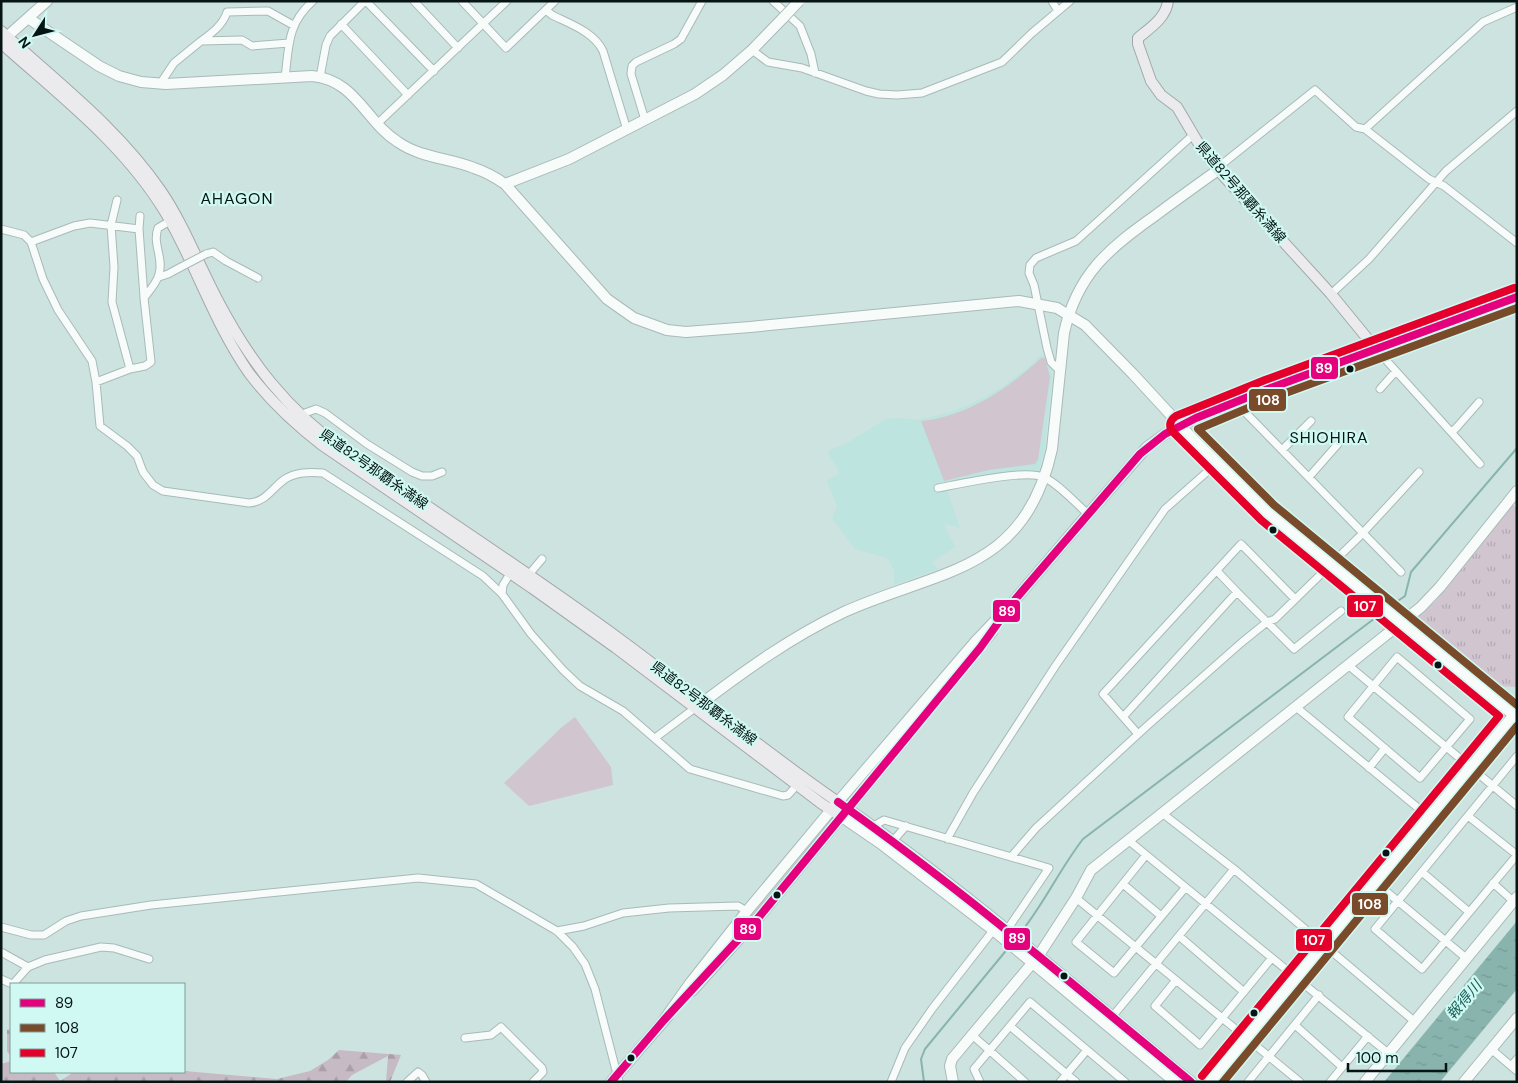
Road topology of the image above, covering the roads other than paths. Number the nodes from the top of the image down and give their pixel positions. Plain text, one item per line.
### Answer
1 (46, 1) edge
2 (313, 1) edge
3 (366, 1) edge
4 (414, 1) edge
5 (462, 1) edge
6 (506, 1) edge
7 (556, 1) edge
8 (702, 1) edge
9 (774, 1) edge
10 (799, 1) edge
11 (1052, 1) edge
12 (1070, 1) edge
13 (1168, 1) edge
14 (1517, 7) edge
15 (546, 10) junction
16 (1058, 11) junction
17 (28, 18) junction
18 (341, 24) junction
19 (483, 24) junction
20 (293, 26) junction
21 (3, 38) edge
22 (201, 41) junction
23 (289, 43) junction
24 (458, 48) junction
25 (752, 50) junction
26 (434, 71) junction
27 (815, 72) junction
28 (320, 77) junction
29 (285, 78) junction
30 (160, 84) junction
31 (408, 95) junction
32 (1517, 111) edge
33 (645, 120) junction
34 (377, 124) junction
35 (1365, 129) junction
36 (627, 130) junction
37 (1193, 135) junction
38 (1218, 170) junction
39 (1437, 182) junction
40 (505, 184) junction
41 (117, 200) dead end
42 (140, 216) dead end
43 (170, 221) junction
44 (111, 225) junction
45 (139, 229) junction
46 (1, 230) edge
47 (31, 242) junction
48 (1517, 243) edge
49 (159, 277) junction
50 (258, 278) dead end
51 (1331, 294) junction
52 (1517, 296) edge
53 (144, 298) junction
54 (1036, 303) junction
55 (1068, 314) junction
56 (1376, 349) junction
57 (130, 369) junction
58 (1060, 371) junction
59 (1396, 371) junction
60 (96, 382) junction
61 (1380, 389) dead end
62 (1238, 401) junction
63 (1479, 402) dead end
64 (299, 421) junction
65 (1311, 421) dead end
66 (1180, 425) junction
67 (1452, 432) junction
68 (1338, 444) dead end
69 (1282, 450) junction
70 (1217, 463) junction
71 (1480, 464) dead end
72 (442, 472) dead end
73 (1419, 472) dead end
74 (1044, 477) junction
75 (1309, 477) junction
76 (938, 488) dead end
77 (1515, 495) edge
78 (1088, 514) junction
79 (1362, 532) junction
80 (542, 558) dead end
81 (1330, 564) junction
82 (513, 569) junction
83 (1216, 571) junction
84 (1401, 572) dead end
85 (526, 578) junction
86 (1237, 592) junction
87 (502, 594) junction
88 (1295, 600) junction
89 (1013, 602) junction
90 (1341, 611) dead end
91 (1268, 622) junction
92 (1401, 622) junction
93 (1348, 665) junction
94 (1374, 686) junction
95 (699, 705) junction
96 (1296, 707) junction
97 (1516, 715) edge
98 (1123, 717) junction
99 (1138, 734) junction
100 (655, 738) junction
101 (1446, 747) junction
102 (1385, 748) junction
103 (1517, 756) edge
104 (1470, 767) junction
105 (1369, 768) junction
106 (800, 782) junction
107 (1492, 786) junction
108 (834, 806) junction
109 (1517, 806) edge
110 (845, 813) junction
111 (1162, 813) junction
112 (1468, 816) junction
113 (1429, 818) junction
114 (906, 826) junction
115 (872, 827) junction
116 (947, 839) junction
117 (1128, 840) junction
118 (893, 841) junction
119 (1146, 855) junction
120 (1517, 855) edge
121 (1011, 857) junction
122 (1234, 869) junction
123 (1422, 872) junction
124 (1376, 882) junction
125 (1493, 883) junction
126 (1123, 884) junction
127 (1186, 888) junction
128 (1076, 898) junction
129 (1515, 899) edge
130 (1398, 901) junction
131 (1206, 904) junction
132 (747, 911) junction
133 (1469, 912) junction
134 (1097, 915) junction
135 (1160, 916) junction
136 (1, 927) edge
137 (557, 931) junction
138 (1002, 931) junction
139 (1179, 936) junction
140 (1446, 941) junction
141 (1324, 944) junction
142 (1136, 947) junction
143 (1, 952) edge
144 (1466, 958) junction
145 (149, 959) dead end
146 (1036, 959) junction
147 (1271, 959) junction
148 (1156, 964) junction
149 (28, 967) junction
150 (1297, 977) junction
151 (1176, 980) junction
152 (20, 981) edge
153 (1244, 992) junction
154 (1318, 995) junction
155 (1112, 1017) junction
156 (1222, 1018) junction
157 (1517, 1018) edge
158 (664, 1020) junction
159 (1414, 1021) junction
160 (1010, 1026) junction
161 (1295, 1026) junction
162 (971, 1034) junction
163 (1368, 1036) junction
164 (465, 1038) dead end
165 (1246, 1038) junction
166 (1491, 1049) junction
167 (1086, 1050) junction
168 (990, 1051) junction
169 (1388, 1053) junction
170 (1268, 1056) junction
171 (1517, 1059) edge
172 (1342, 1067) junction
173 (1514, 1068) edge
174 (1067, 1074) junction
175 (615, 1080) edge
176 (407, 1082) edge
177 (426, 1082) edge
178 (533, 1082) edge
179 (891, 1082) edge
180 (953, 1082) edge
181 (980, 1082) edge
182 (1025, 1082) edge
183 (1060, 1082) edge
184 (1076, 1082) edge
185 (1125, 1082) edge
186 (1175, 1082) edge
187 (1191, 1082) edge
188 (1210, 1082) edge
189 (1248, 1082) edge
190 (1300, 1082) edge
191 (1330, 1082) edge
192 (1365, 1082) edge
193 (1464, 1082) edge

1 - 17 street
2 - 20 street
3 - 18 street
3 - 26 street
4 - 24 street
5 - 19 street
6 - 19 street
7 - 15 street
8 - 33 street
9 - 27 street
10 - 25 street, bridge
11 - 16 street
12 - 16 street
13 - 37 main road, 県道82号那覇糸満線
14 - 35 street
15 - 19 street
15 - 36 street
16 - 27 street
17 - 21 street
17 - 30 street
18 - 28 street
18 - 31 street
19 - 24 street
20 - 22 street
20 - 23 street
21 - 43 main road, 県道82号那覇糸満線
21 - 64 main road, 県道82号那覇糸満線
22 - 23 street
22 - 30 street
23 - 29 street
24 - 26 street
25 - 27 street
25 - 33 street
26 - 31 street
28 - 29 street
28 - 34 street
29 - 30 street
31 - 34 street
32 - 39 street
33 - 36 street
34 - 40 street
35 - 38 street
35 - 39 street
36 - 40 street
37 - 38 main road, 県道82号那覇糸満線
37 - 54 street
38 - 51 main road, 県道82号那覇糸満線
38 - 55 street
39 - 48 street
39 - 51 street
40 - 54 street
41 - 44 street
42 - 45 street
43 - 49 street
43 - 64 main road, 県道82号那覇糸満線
44 - 45 street
44 - 47 street
44 - 57 street
45 - 53 street
46 - 47 street
47 - 60 street
49 - 50 street, bridge
49 - 53 street
51 - 56 main road, 県道82号那覇糸満線
52 - 56 street
53 - 57 street
54 - 55 street
54 - 58 street
55 - 58 street
55 - 66 street
56 - 59 street
56 - 62 street
57 - 60 street
58 - 74 street
59 - 61 street
59 - 67 street
60 - 87 street
62 - 66 street
62 - 69 street
63 - 67 street
64 - 72 street
64 - 82 main road, 県道82号那覇糸満線
65 - 69 street
66 - 70 street
66 - 78 street
67 - 71 street
68 - 75 street
69 - 75 street
70 - 81 street
70 - 116 street
73 - 79 street
74 - 76 street
74 - 78 street
74 - 95 street
75 - 79 street
77 - 92 street
78 - 89 street
79 - 81 street
79 - 84 street
80 - 85 street
81 - 88 street
81 - 92 street
82 - 85 main road, 県道82号那覇糸満線
82 - 87 street
83 - 86 street
83 - 88 street
83 - 98 street
85 - 95 main road, 県道82号那覇糸満線
86 - 91 street
86 - 98 street
87 - 100 street
88 - 91 street
89 - 108 street
89 - 110 street
90 - 91 street
91 - 99 street
92 - 93 street
92 - 97 street
93 - 94 street
93 - 96 street
94 - 101 street
94 - 101 street
94 - 102 street
95 - 100 street
95 - 106 main road, 県道82号那覇糸満線
96 - 105 street
96 - 111 street
97 - 104 street
98 - 99 street
99 - 121 street
100 - 106 street
101 - 102 street
101 - 104 street
102 - 105 street
103 - 107 street
104 - 107 street
104 - 113 street
105 - 113 street
106 - 108 main road, 県道82号那覇糸満線
107 - 109 street
107 - 112 street
108 - 110 main road, 県道82号那覇糸満線
108 - 132 street
110 - 115 street
110 - 138 street
110 - 158 street
111 - 117 street
111 - 122 street
112 - 120 street
112 - 123 street
113 - 124 street
114 - 115 street
114 - 116 street
114 - 118 street
115 - 118 street
116 - 121 street
117 - 119 street
117 - 128 street
118 - 138 street
119 - 126 street
119 - 127 street
120 - 125 street
121 - 138 street
122 - 131 street
122 - 141 street
123 - 130 street
123 - 133 street
124 - 130 street
124 - 141 street
125 - 129 street
125 - 133 street
126 - 134 street
126 - 135 street
127 - 131 street
127 - 135 street
128 - 134 street
128 - 146 street
129 - 144 street
130 - 140 street
130 - 140 street
131 - 139 street
131 - 147 street
132 - 137 street
132 - 158 street
133 - 140 street
134 - 142 street
134 - 142 street
135 - 142 street
136 - 137 street
137 - 175 street
138 - 146 street
138 - 179 street
139 - 148 street
139 - 153 street
140 - 144 street
141 - 150 street
141 - 159 street
142 - 148 street
143 - 149 street
144 - 159 street
145 - 149 street
146 - 155 street
146 - 162 street
146 - 186 street
147 - 150 street
147 - 153 street
148 - 151 street
148 - 155 street
149 - 152 street
150 - 154 street
150 - 165 street
151 - 156 street
151 - 156 street
153 - 156 street
154 - 161 street
154 - 163 street
155 - 187 street
156 - 165 street
157 - 166 street
158 - 175 street
159 - 169 street
160 - 167 street
160 - 168 street
160 - 174 street
161 - 170 street
161 - 172 street
162 - 168 street
162 - 180 street
163 - 169 street
163 - 172 street
164 - 178 street
165 - 170 street
165 - 188 street
166 - 173 street
166 - 193 street
167 - 174 street
167 - 185 street
168 - 181 street
168 - 182 street
169 - 192 street
170 - 189 street
170 - 190 street
171 - 173 street
172 - 191 street
174 - 183 street
174 - 184 street
176 - 177 street

